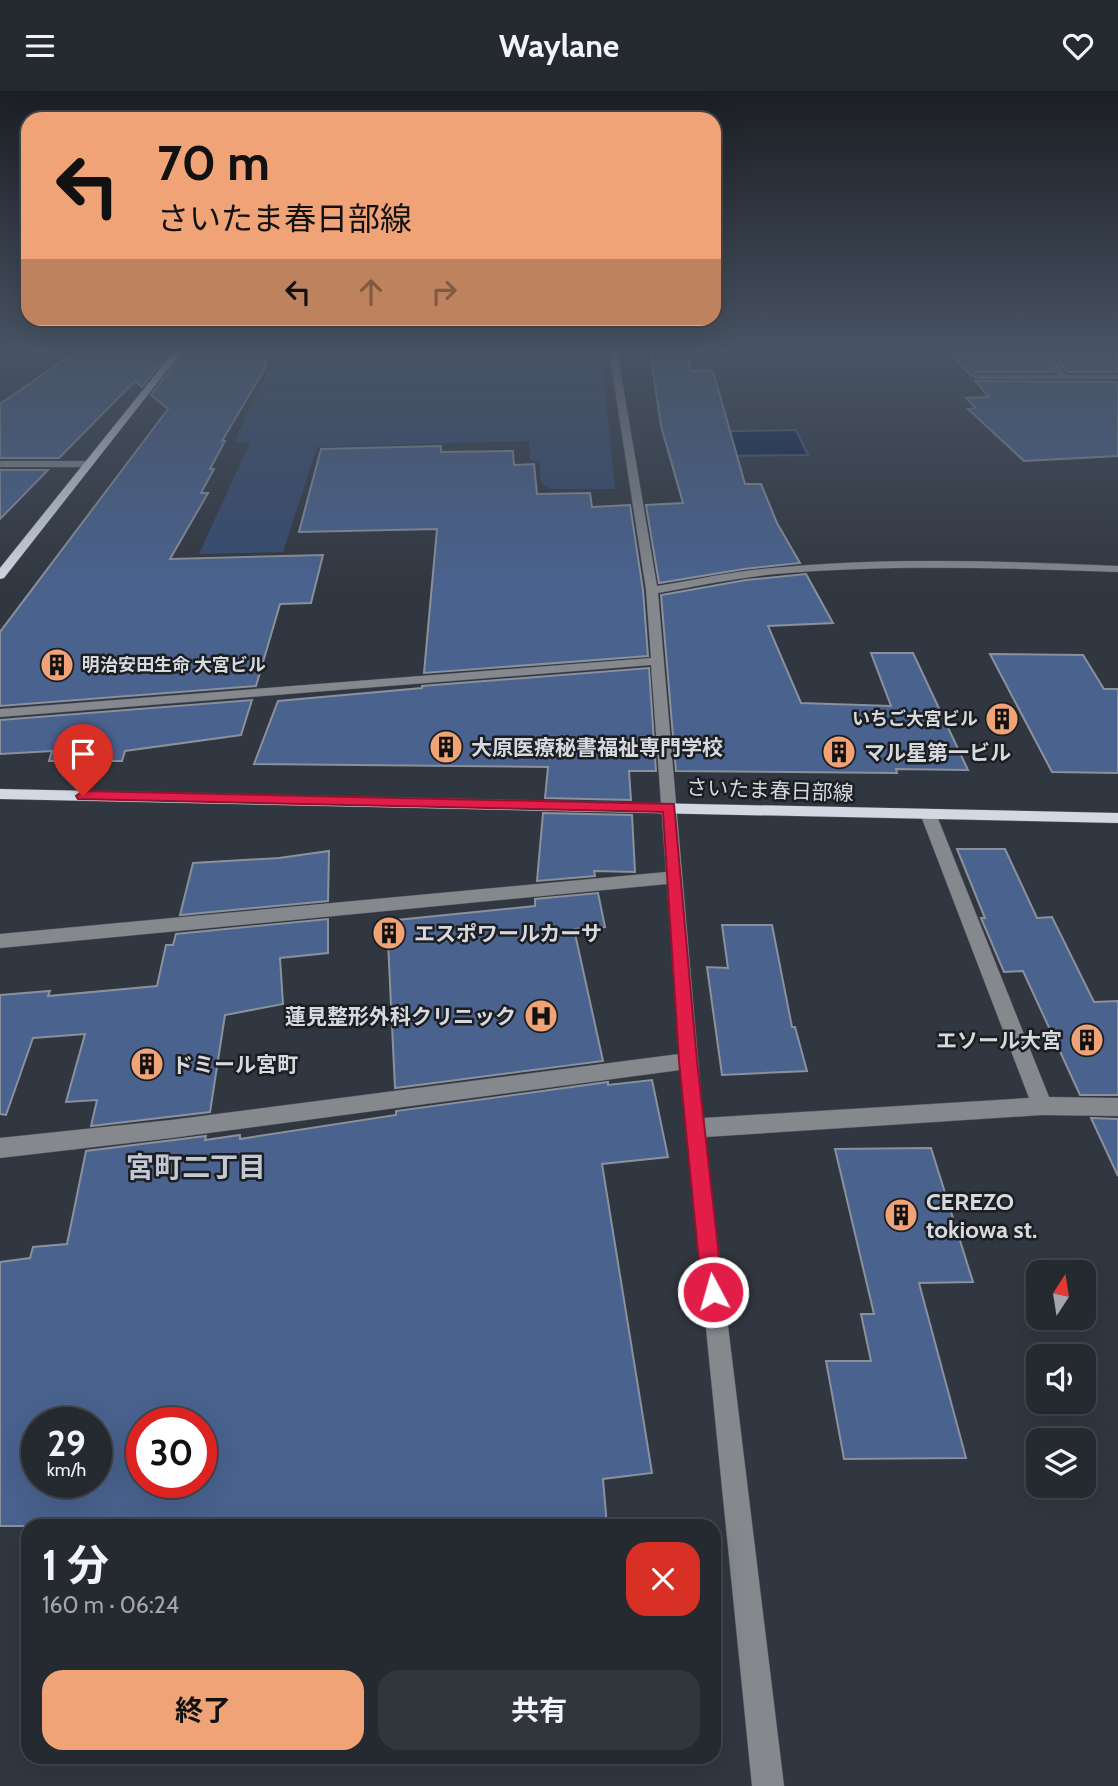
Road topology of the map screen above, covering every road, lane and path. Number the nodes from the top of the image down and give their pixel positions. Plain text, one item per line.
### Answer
1 (117, 429) edge
2 (626, 429) edge
3 (0, 464) edge
4 (89, 464) junction
5 (6, 562) edge
6 (1118, 569) edge
7 (0, 576) edge
8 (652, 590) junction
9 (657, 661) junction
10 (0, 713) edge
11 (0, 794) edge
12 (669, 808) junction
13 (929, 816) junction
14 (1118, 818) edge
15 (674, 877) junction
16 (0, 941) edge
17 (688, 1061) junction
18 (1042, 1106) junction
19 (1118, 1107) edge
20 (694, 1128) junction
21 (0, 1148) edge
22 (768, 1786) edge

1 - 4 main road
2 - 8 street
3 - 4 street
4 - 5 main road
5 - 7 main road
6 - 8 street
8 - 9 street
9 - 10 street
9 - 12 street
11 - 12 main road, さいたま春日部線
12 - 13 main road, さいたま春日部線
12 - 15 street
13 - 14 main road, さいたま春日部線
13 - 18 street
15 - 16 street
15 - 17 street
17 - 20 street
17 - 21 street
18 - 19 street
18 - 20 street
20 - 22 street

